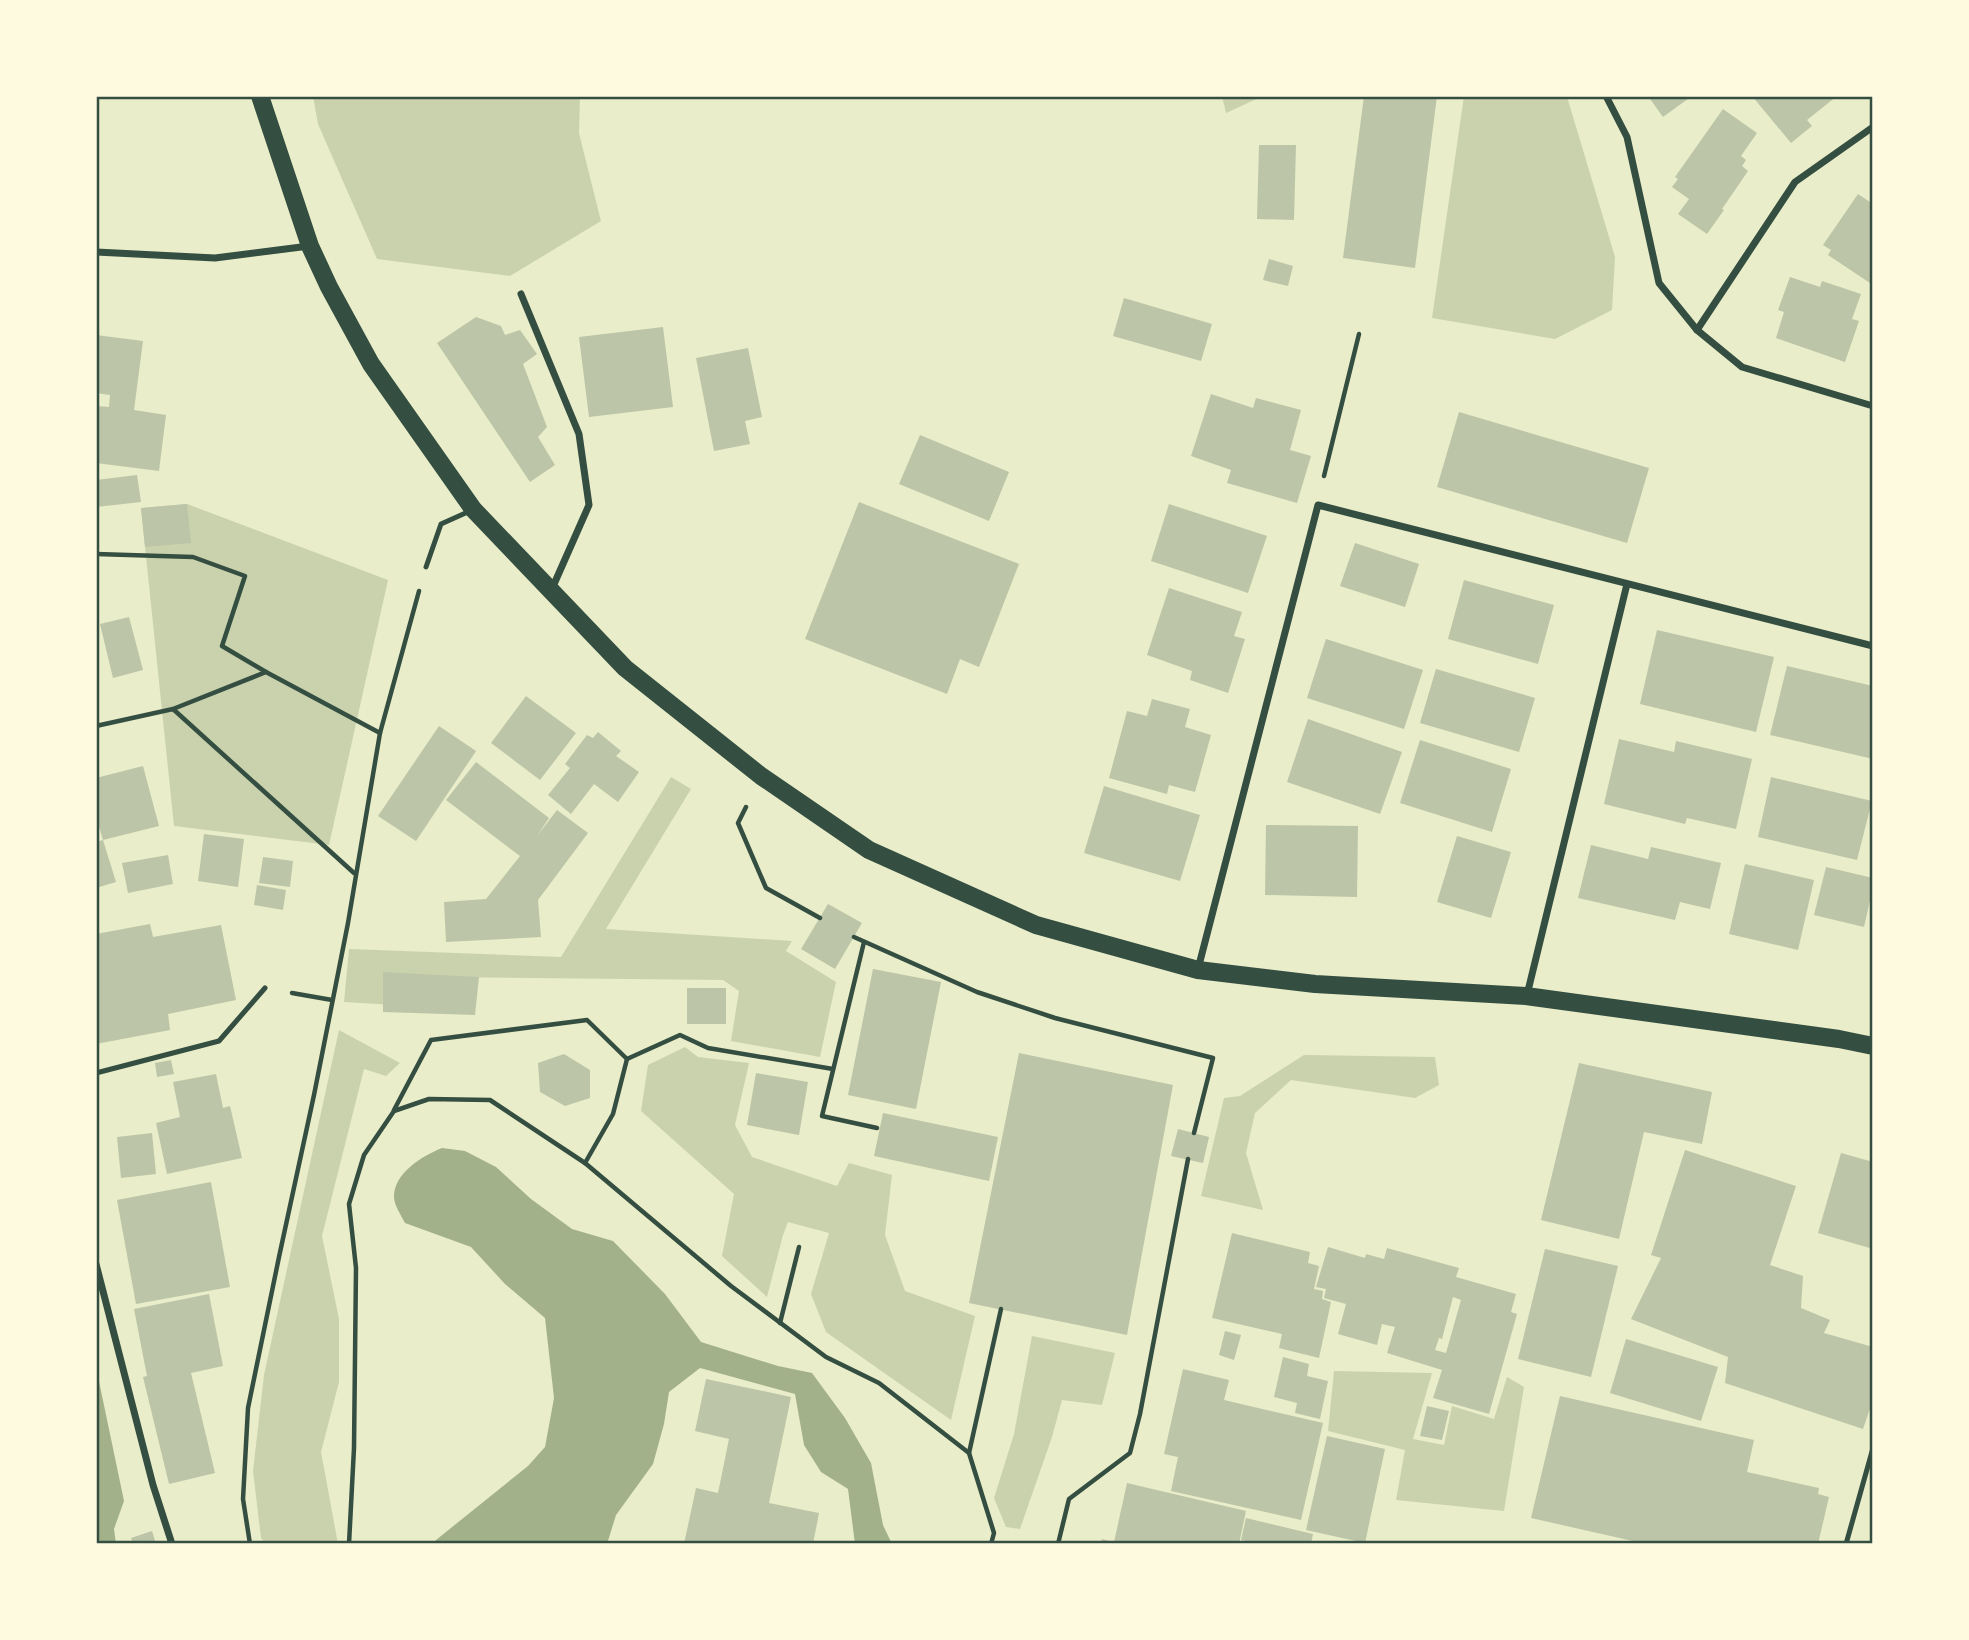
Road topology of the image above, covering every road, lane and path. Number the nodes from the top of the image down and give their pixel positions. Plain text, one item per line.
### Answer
1 (261, 96) edge
2 (1606, 96) edge
3 (1873, 127) edge
4 (310, 246) junction
5 (96, 252) edge
6 (521, 294) dead end
7 (1697, 330) junction
8 (1359, 334) dead end
9 (1873, 406) edge
10 (1318, 505) junction
11 (473, 509) junction
12 (96, 554) edge
13 (426, 567) joint
14 (1627, 584) junction
15 (551, 591) junction
16 (1873, 646) edge
17 (266, 672) junction
18 (173, 709) junction
19 (96, 726) edge
20 (380, 733) junction
21 (761, 776) junction
22 (355, 874) junction
23 (820, 918) dead end
24 (854, 937) dead end
25 (864, 942) junction
26 (1198, 970) junction
27 (265, 988) joint
28 (1526, 996) junction
29 (332, 1000) junction
30 (1873, 1046) edge
31 (627, 1059) junction
32 (833, 1069) junction
33 (96, 1073) edge
34 (394, 1111) junction
35 (877, 1128) dead end
36 (1194, 1133) dead end
37 (1188, 1160) dead end
38 (585, 1163) junction
39 (799, 1247) dead end
40 (96, 1264) edge
41 (1001, 1309) dead end
42 (780, 1323) junction
43 (1873, 1448) edge
44 (969, 1453) junction
45 (992, 1543) edge
46 (172, 1544) edge
47 (250, 1544) edge
48 (349, 1544) edge
49 (999, 1544) edge
50 (1058, 1544) edge
51 (1846, 1544) edge

1 - 4 main road
2 - 7 street
3 - 7 street
4 - 5 street
4 - 11 main road
6 - 15 street
7 - 9 street
8 - 10 path
10 - 14 street
10 - 26 street
11 - 13 lane
11 - 15 main road
12 - 17 path
13 - 20 path
14 - 16 street
14 - 28 street
15 - 21 main road
17 - 18 path
17 - 20 path
18 - 19 path
18 - 22 path
20 - 22 path
21 - 23 path
21 - 26 main road
22 - 29 path
24 - 25 path
25 - 32 path
25 - 36 path
26 - 28 main road
27 - 29 path
27 - 33 lane
28 - 30 main road
29 - 47 path
31 - 32 path
31 - 34 path
31 - 38 path
32 - 35 path
34 - 38 path
34 - 48 path
37 - 50 path
38 - 42 path
39 - 42 path
40 - 46 street
41 - 44 path
42 - 44 path
43 - 51 lane
44 - 45 path
45 - 49 path

